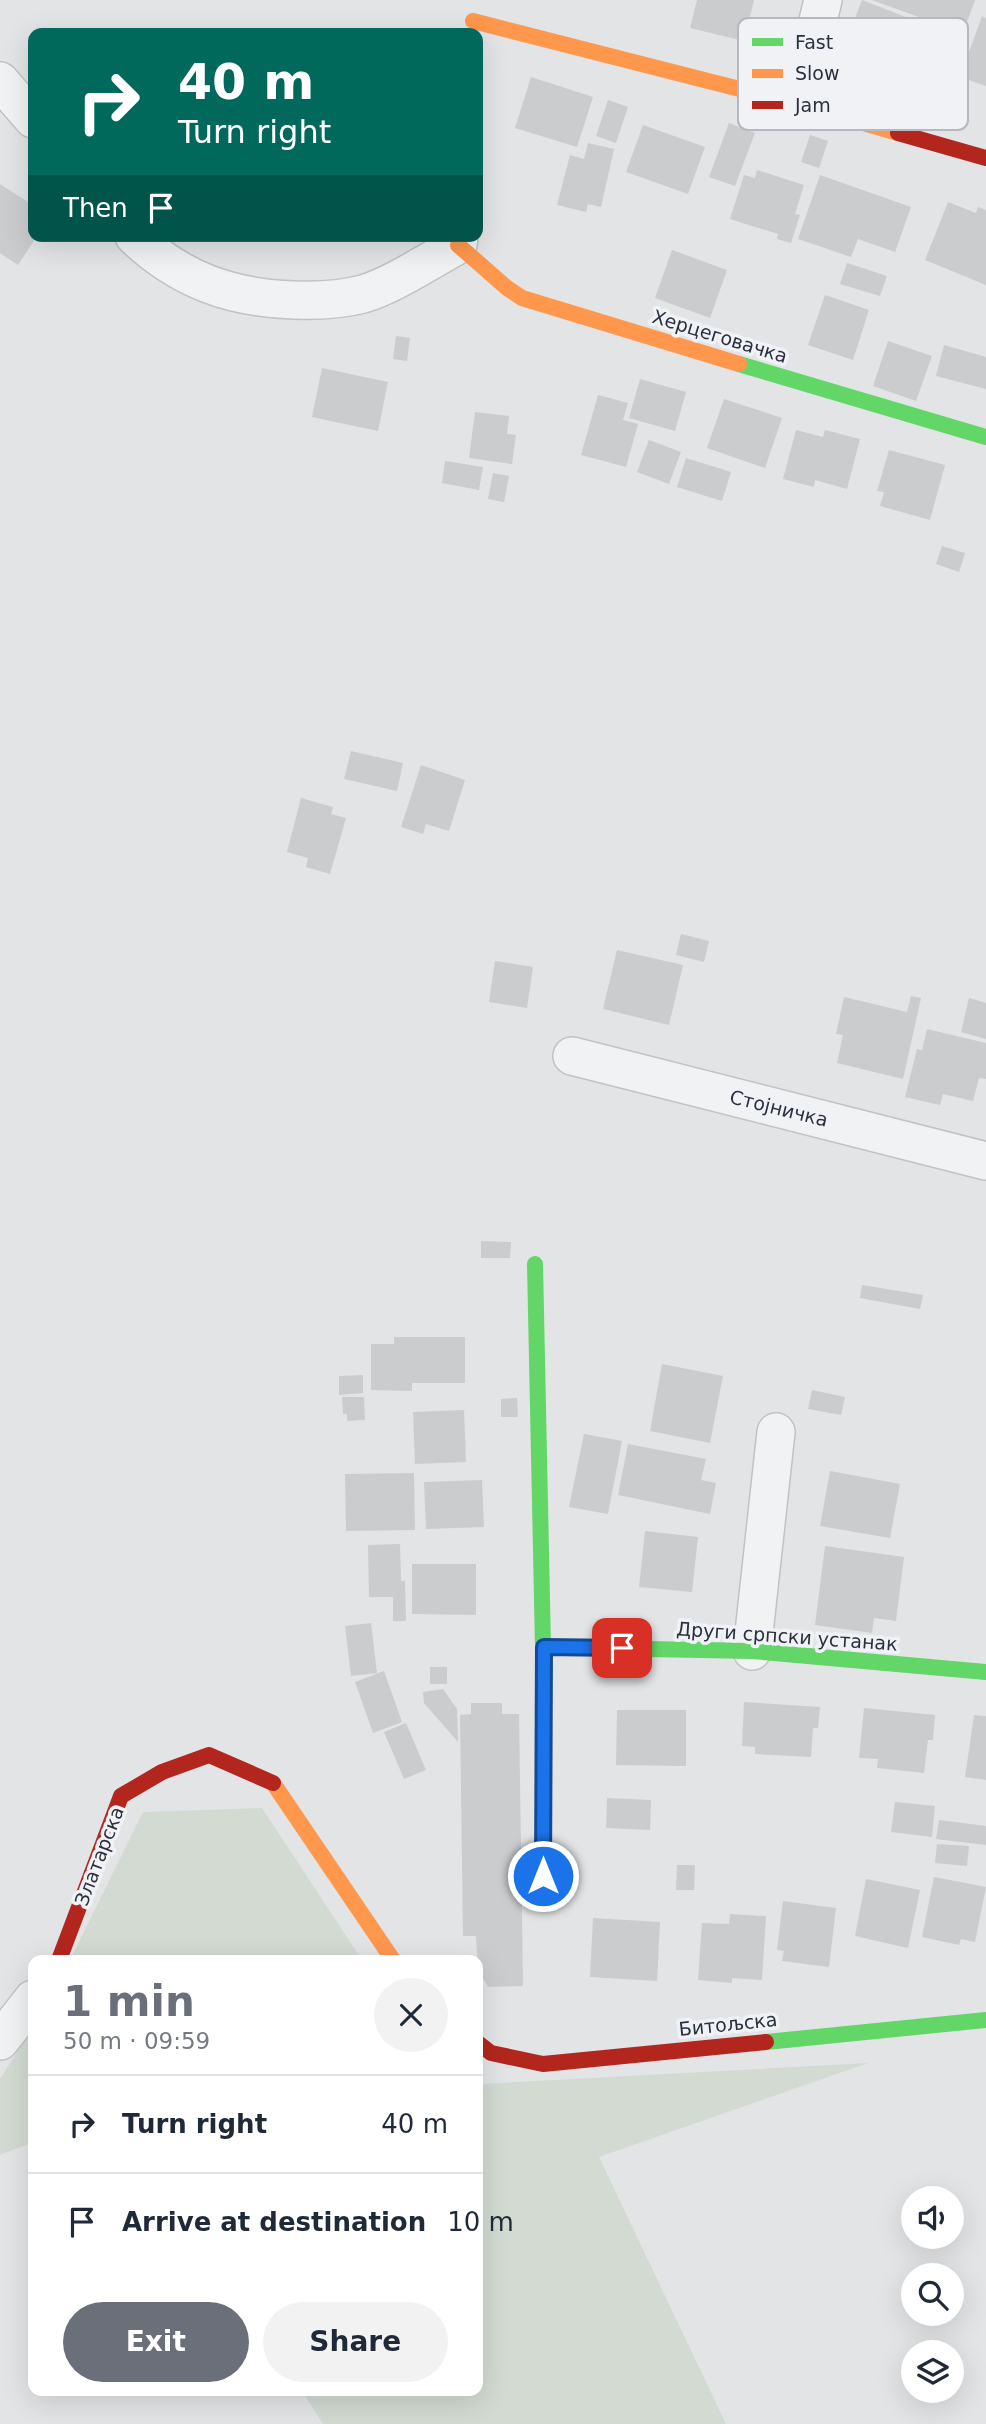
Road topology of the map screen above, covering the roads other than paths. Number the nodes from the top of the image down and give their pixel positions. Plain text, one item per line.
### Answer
1 (823, 0) edge
2 (474, 18) edge
3 (819, 18) edge
4 (0, 80) edge
5 (738, 88) edge
6 (28, 113) edge
7 (889, 130) edge
8 (986, 158) edge
9 (142, 242) edge
10 (456, 242) edge
11 (459, 242) edge
12 (986, 437) edge
13 (572, 1056) dead end
14 (986, 1161) edge
15 (535, 1264) dead end
16 (776, 1432) dead end
17 (544, 1647) junction
18 (752, 1651) junction
19 (986, 1671) edge
20 (543, 1876) dead end
21 (61, 1955) edge
22 (390, 1955) edge
23 (28, 2005) edge
24 (986, 2020) edge
25 (0, 2041) edge
26 (483, 2047) edge

1 - 3 street
2 - 5 street
4 - 6 street
7 - 8 street
9 - 10 street
11 - 12 street, Херцеговачка
13 - 14 street, Стојничка
15 - 17 street
16 - 18 street
17 - 18 street, Други српски устанак
17 - 20 street
18 - 19 street, Други српски устанак
21 - 22 street, Златарска
23 - 25 street
24 - 26 street, Битољска

